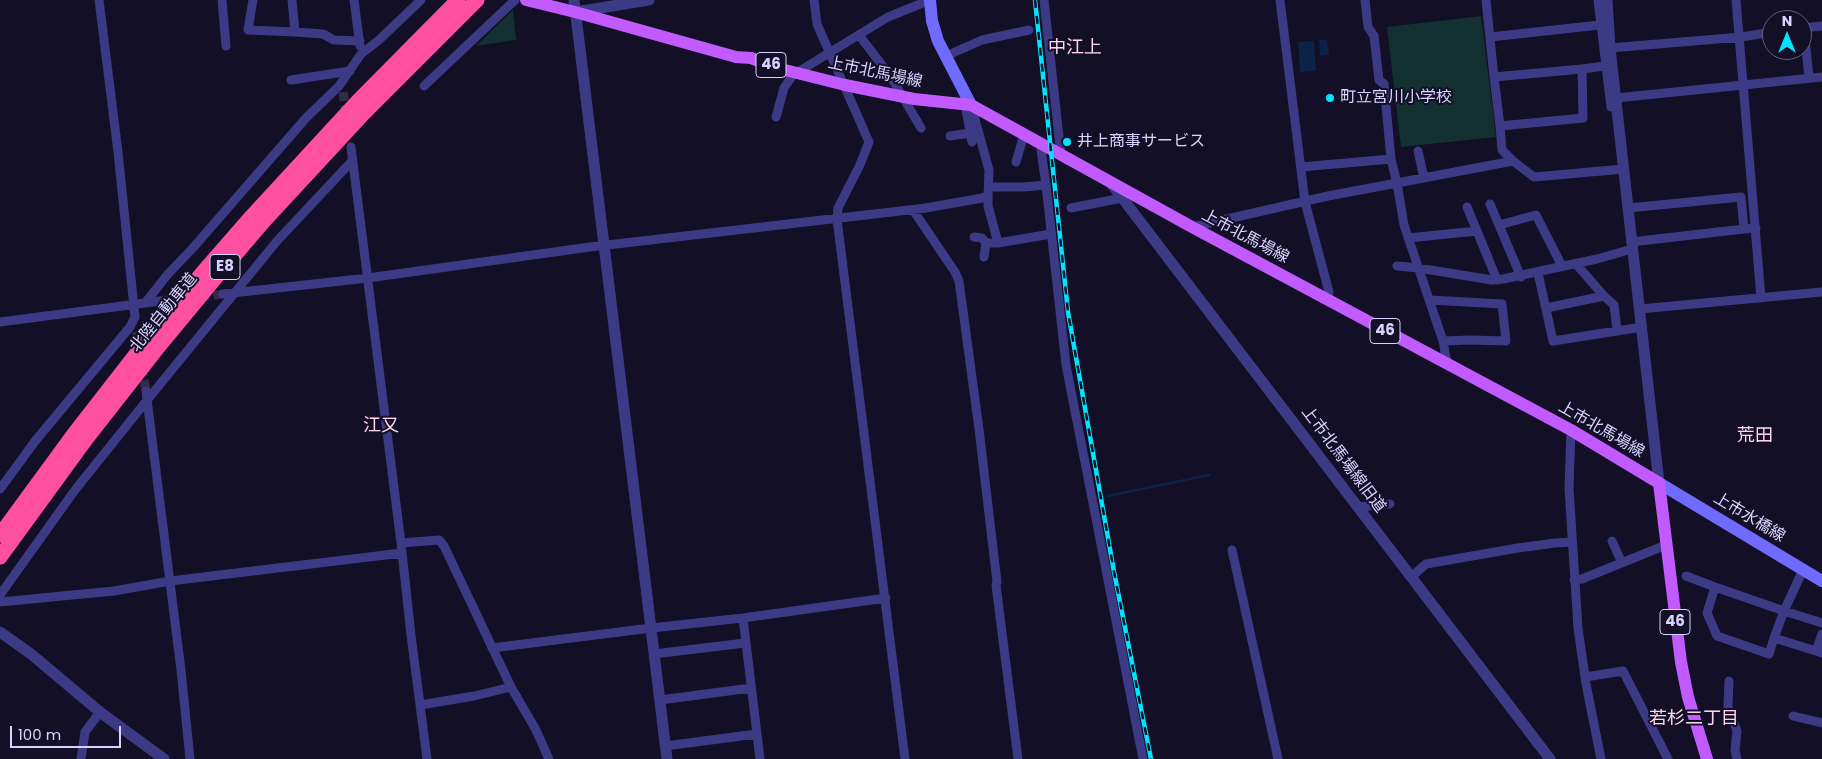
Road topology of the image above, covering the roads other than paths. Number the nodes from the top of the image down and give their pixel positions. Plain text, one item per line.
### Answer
1 (99, 0) edge
2 (222, 0) edge
3 (254, 0) edge
4 (292, 0) edge
5 (354, 0) edge
6 (421, 0) edge
7 (457, 0) edge
8 (477, 0) edge
9 (484, 0) edge
10 (515, 0) edge
11 (526, 0) edge
12 (649, 0) edge
13 (814, 0) edge
14 (930, 0) edge
15 (1044, 0) edge
16 (1280, 0) edge
17 (1365, 0) edge
18 (1486, 0) edge
19 (1598, 0) edge
20 (1607, 0) edge
21 (1736, 0) edge
22 (575, 6) edge
23 (1604, 24) junction
24 (1029, 30) dead end
25 (295, 32) junction
26 (1762, 34) edge
27 (859, 35) junction
28 (1490, 37) junction
29 (1740, 37) junction
30 (360, 41) junction
31 (226, 46) dead end
32 (1610, 48) junction
33 (829, 52) junction
34 (361, 54) junction
35 (946, 56) junction
36 (1807, 60) edge
37 (1609, 66) junction
38 (1582, 70) junction
39 (350, 71) junction
40 (405, 71) junction
41 (798, 72) junction
42 (1822, 77) edge
43 (1494, 78) junction
44 (1809, 78) junction
45 (291, 80) dead end
46 (844, 85) junction
47 (1743, 85) junction
48 (424, 86) dead end
49 (904, 97) junction
50 (1617, 102) junction
51 (970, 105) junction
52 (776, 117) dead end
53 (1500, 126) junction
54 (921, 128) dead end
55 (1024, 135) junction
56 (950, 136) dead end
57 (1042, 145) junction
58 (351, 147) dead end
59 (1418, 151) dead end
60 (1061, 156) junction
61 (1391, 159) junction
62 (352, 161) junction
63 (1513, 161) junction
64 (1016, 162) dead end
65 (1301, 167) junction
66 (1624, 169) junction
67 (1424, 178) junction
68 (1109, 181) junction
69 (1396, 183) junction
70 (1046, 185) junction
71 (989, 192) junction
72 (1122, 198) junction
73 (1305, 202) junction
74 (1490, 204) dead end
75 (1467, 207) dead end
76 (1072, 208) dead end
77 (1628, 208) junction
78 (913, 210) junction
79 (838, 219) junction
80 (1499, 225) junction
81 (1192, 227) junction
82 (1756, 228) junction
83 (1744, 229) junction
84 (1477, 231) junction
85 (1051, 234) junction
86 (974, 237) dead end
87 (1408, 238) junction
88 (986, 243) junction
89 (998, 243) junction
90 (1632, 245) junction
91 (603, 247) junction
92 (984, 257) dead end
93 (1576, 264) junction
94 (1396, 266) dead end
95 (1562, 266) junction
96 (1418, 268) junction
97 (1538, 273) junction
98 (1521, 276) junction
99 (368, 278) junction
100 (1497, 280) junction
101 (1822, 292) edge
102 (234, 293) junction
103 (224, 294) tunnel mouth
104 (1604, 296) junction
105 (1761, 298) junction
106 (1327, 299) junction
107 (1430, 300) junction
108 (160, 301) tunnel mouth
109 (145, 303) junction
110 (134, 304) junction
111 (1546, 308) junction
112 (1640, 309) junction
113 (0, 322) edge
114 (1642, 327) junction
115 (1617, 330) junction
116 (1443, 341) junction
117 (1447, 363) junction
118 (147, 395) junction
119 (1571, 430) junction
120 (1659, 483) junction
121 (0, 489) edge
122 (1390, 504) dead end
123 (1358, 507) junction
124 (0, 535) edge
125 (1612, 540) dead end
126 (1572, 542) junction
127 (401, 543) junction
128 (1666, 545) junction
129 (1232, 550) dead end
130 (402, 553) junction
131 (0, 557) edge
132 (1622, 563) junction
133 (1803, 570) junction
134 (1686, 576) dead end
135 (1411, 577) junction
136 (1574, 580) junction
137 (170, 581) junction
138 (1822, 581) edge
139 (1715, 587) junction
140 (0, 595) edge
141 (886, 598) junction
142 (0, 602) edge
143 (1784, 611) junction
144 (743, 618) junction
145 (1822, 623) edge
146 (651, 628) junction
147 (0, 632) edge
148 (1822, 634) edge
149 (1774, 638) junction
150 (745, 643) junction
151 (492, 648) junction
152 (1819, 652) edge
153 (654, 654) junction
154 (1585, 677) junction
155 (1729, 681) dead end
156 (511, 687) junction
157 (751, 688) junction
158 (660, 700) junction
159 (420, 705) junction
160 (100, 712) junction
161 (1793, 716) dead end
162 (1822, 723) edge
163 (757, 734) junction
164 (665, 746) junction
165 (81, 759) edge
166 (164, 759) edge
167 (190, 759) edge
168 (427, 759) edge
169 (549, 759) edge
170 (667, 759) edge
171 (760, 759) edge
172 (905, 759) edge
173 (1018, 759) edge
174 (1143, 759) edge
175 (1278, 759) edge
176 (1550, 759) edge
177 (1601, 759) edge
178 (1668, 759) edge
179 (1706, 759) edge
180 (1737, 759) edge

1 - 110 street
2 - 31 street
3 - 25 street
4 - 25 street
5 - 30 street
6 - 34 street
7 - 124 highway, 北陸自動車道 / E8
8 - 40 highway, 北陸自動車道 / E8
9 - 40 highway
10 - 48 street
11 - 22 main road, 上市北馬場線 / 46
12 - 22 street
13 - 33 street
14 - 27 street
14 - 35 main road
15 - 60 street
16 - 65 street
17 - 61 street
18 - 28 street
19 - 23 street
20 - 23 street
21 - 29 street
22 - 41 main road, 上市北馬場線 / 46
22 - 91 street
23 - 28 street
23 - 32 street
23 - 37 street
24 - 35 street
25 - 30 street
26 - 29 street
27 - 33 street
27 - 49 street
28 - 43 street
29 - 32 street
29 - 47 street
30 - 34 street
32 - 37 street
33 - 41 street
33 - 46 street
34 - 39 street
35 - 51 main road
36 - 44 street
37 - 38 street
37 - 50 street
38 - 43 street
38 - 53 street
39 - 45 street
39 - 109 street
40 - 131 highway, 北陸自動車道 / E8
41 - 46 main road, 上市北馬場線 / 46
41 - 52 street
42 - 44 street
43 - 53 street
44 - 47 street
46 - 49 main road, 上市北馬場線 / 46
46 - 79 street
47 - 50 street
47 - 82 street
49 - 51 main road, 上市北馬場線 / 46
49 - 54 street
50 - 66 street
51 - 55 main road, 上市北馬場線 / 46
51 - 56 street
51 - 71 street
53 - 63 street
55 - 57 main road, 上市北馬場線 / 46
55 - 64 street
57 - 60 main road, 上市北馬場線 / 46
57 - 70 street
58 - 62 street
59 - 67 street
60 - 68 main road, 上市北馬場線 / 46
61 - 65 street
61 - 69 street
62 - 99 street
62 - 102 street
63 - 66 street
63 - 67 street
65 - 73 street
66 - 77 street
67 - 69 street
68 - 72 street, 上市北馬場線旧道
68 - 81 main road, 上市北馬場線 / 46
69 - 73 street
69 - 87 street
70 - 71 street
70 - 85 street
71 - 78 street
71 - 89 street
72 - 76 street
72 - 123 street, 上市北馬場線旧道
73 - 81 street
73 - 106 street
74 - 80 street
75 - 84 street
77 - 83 street
77 - 90 street
78 - 79 street
78 - 173 street
79 - 91 street
79 - 141 street
80 - 95 street
80 - 98 street
81 - 106 main road, 上市北馬場線 / 46
82 - 83 street
82 - 105 street
83 - 90 street
84 - 87 street
84 - 100 street
85 - 89 street
85 - 174 street
86 - 88 street
87 - 96 street
88 - 89 street
88 - 92 street
90 - 93 street
90 - 112 street
91 - 99 street
91 - 146 street
93 - 95 street
93 - 104 street
94 - 96 street
95 - 97 street
96 - 100 street
96 - 107 street
97 - 98 street
97 - 111 street
98 - 100 street
99 - 102 street
99 - 127 street
101 - 105 street
102 - 103 street
102 - 118 street
104 - 111 street
104 - 115 street
105 - 112 street
106 - 117 main road, 上市北馬場線 / 46
107 - 116 street
107 - 116 street
108 - 109 street
109 - 110 street
110 - 113 street
110 - 121 street
111 - 115 street
112 - 114 street
114 - 115 street
114 - 120 street
116 - 117 street
117 - 119 main road, 上市北馬場線 / 46
118 - 137 street
118 - 140 street
119 - 120 main road, 上市北馬場線 / 46
119 - 126 street
120 - 128 main road, 46
120 - 133 main road, 上市水橋線
122 - 123 street
123 - 135 street, 上市北馬場線旧道
125 - 132 street
126 - 135 street
126 - 136 street
127 - 130 street
127 - 151 street
128 - 132 street
128 - 179 main road, 46
129 - 175 street
130 - 137 street
130 - 159 street
132 - 136 street
133 - 138 main road, 上市水橋線
133 - 143 street
134 - 139 street
135 - 176 street, 上市北馬場線旧道
136 - 154 street
137 - 142 street
137 - 167 street
139 - 143 street
139 - 149 street
141 - 144 street
141 - 172 street
143 - 145 street
143 - 149 street
144 - 146 street
144 - 150 street
146 - 151 street
146 - 153 street
147 - 160 street
148 - 152 street
149 - 152 street
150 - 153 street
150 - 157 street
151 - 156 street
153 - 158 street
154 - 177 street
154 - 178 street
155 - 180 street
156 - 159 street
156 - 169 street
157 - 158 street
157 - 163 street
158 - 164 street
159 - 168 street
160 - 165 street
160 - 166 street
161 - 162 street
163 - 164 street
163 - 171 street
164 - 170 street

